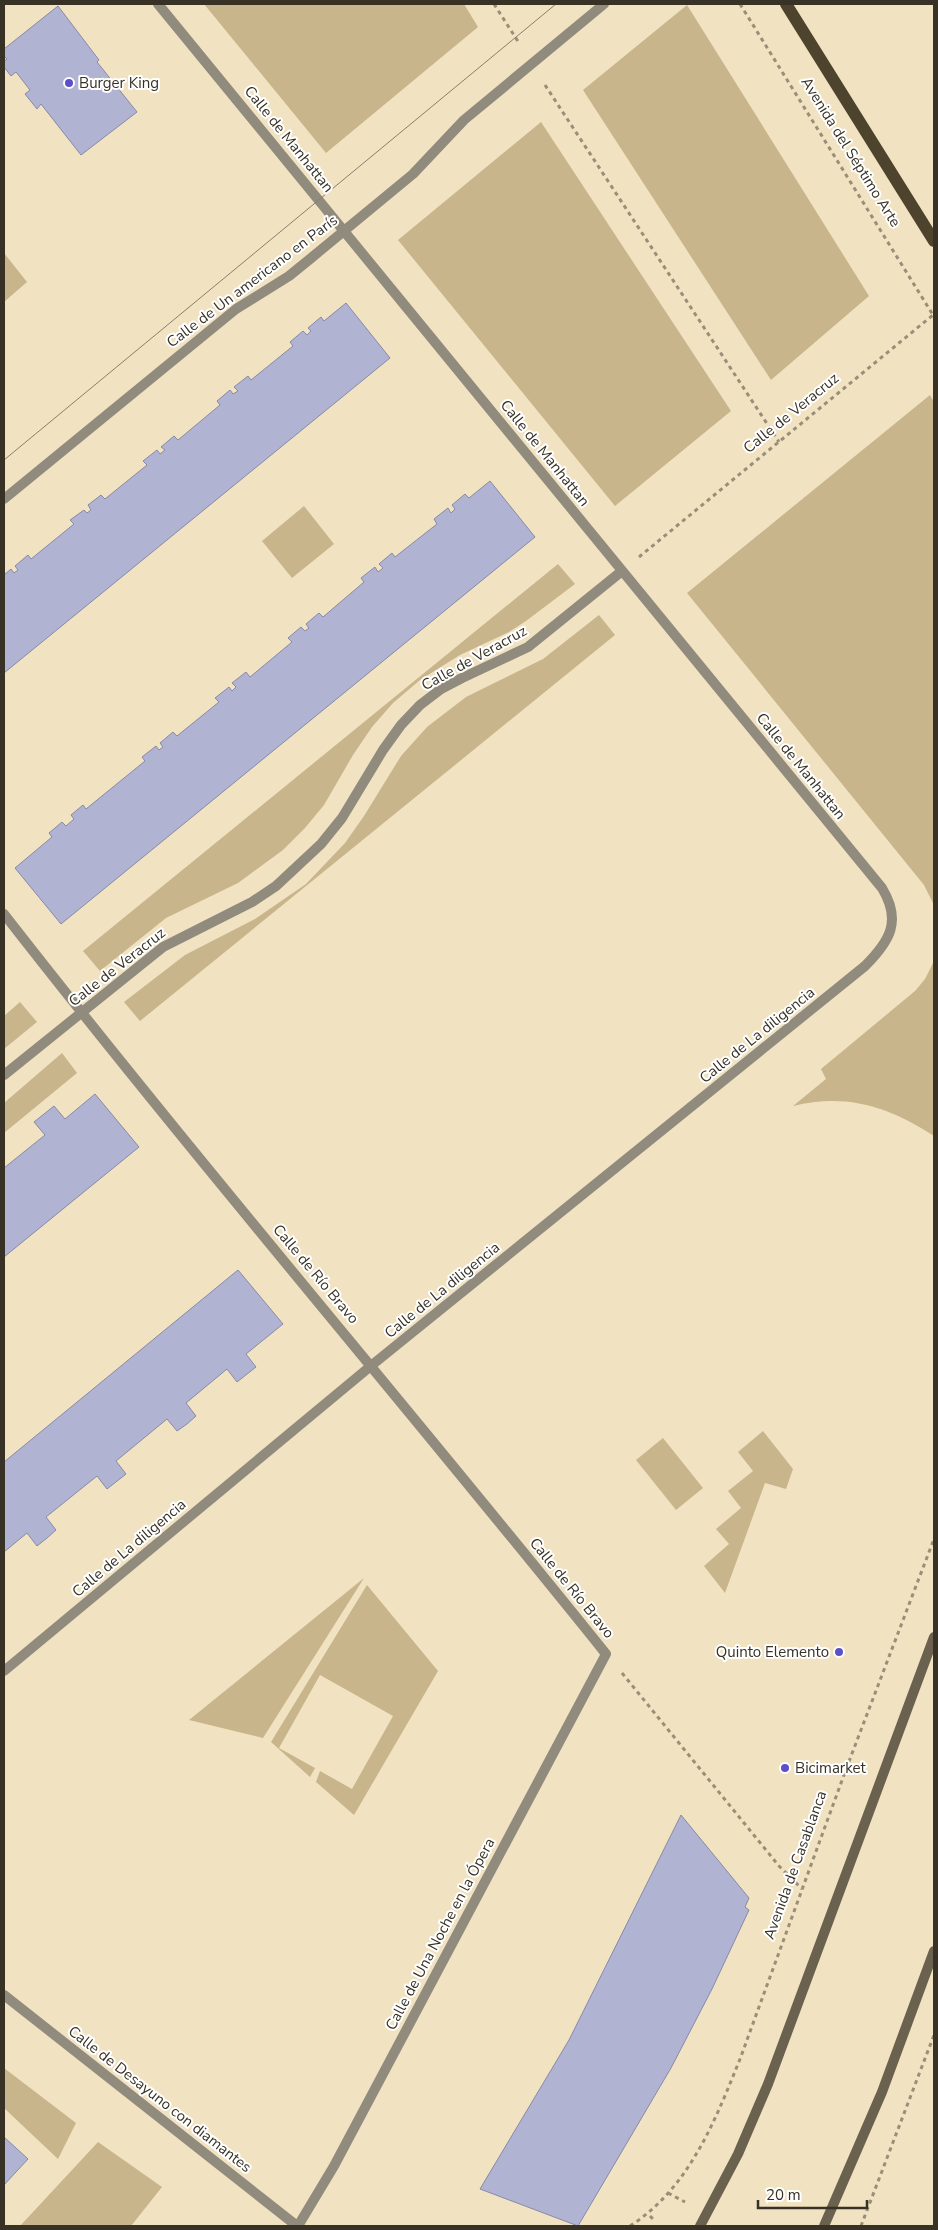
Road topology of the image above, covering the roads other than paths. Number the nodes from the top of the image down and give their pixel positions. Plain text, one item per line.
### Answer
1 (158, 4) edge
2 (604, 4) edge
3 (786, 4) edge
4 (344, 230) junction
5 (934, 241) edge
6 (4, 499) edge
7 (622, 571) junction
8 (4, 914) edge
9 (892, 928) joint
10 (81, 1013) junction
11 (4, 1075) edge
12 (372, 1365) junction
13 (934, 1637) edge
14 (606, 1654) joint
15 (4, 1671) edge
16 (934, 1952) edge
17 (4, 1995) edge
18 (298, 2226) edge
19 (700, 2226) edge
20 (824, 2226) edge

1 - 4 street, Calle de Manhattan
2 - 4 street, Calle de Un americano en París
3 - 5 main road, Avenida del Séptimo Arte
4 - 6 street, Calle de Un americano en París
4 - 7 street, Calle de Manhattan
7 - 9 street, Calle de Manhattan
7 - 10 street, Calle de Veracruz
8 - 10 street, Calle de Río Bravo
9 - 12 street, Calle de La diligencia
10 - 11 street, Calle de Veracruz
10 - 12 street, Calle de Río Bravo
12 - 14 street, Calle de Río Bravo
12 - 15 street, Calle de La diligencia
13 - 19 main road
14 - 18 street, Calle de Una Noche en la Ópera
16 - 20 main road
17 - 18 street, Calle de Desayuno con diamantes

